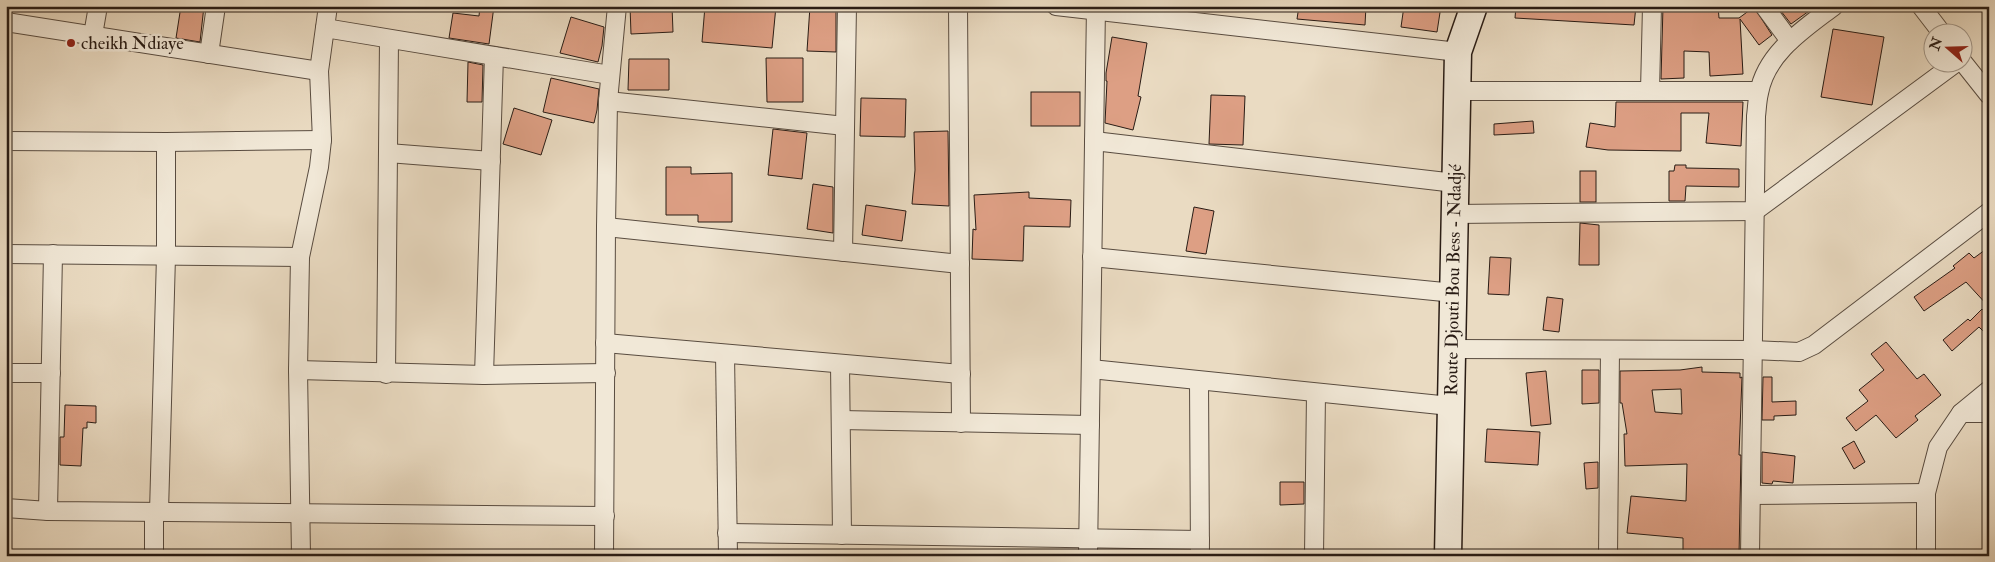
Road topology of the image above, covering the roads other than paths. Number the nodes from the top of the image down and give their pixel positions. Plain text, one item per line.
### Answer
1 (98, 6) edge
2 (216, 6) edge
3 (328, 6) edge
4 (617, 6) edge
5 (847, 6) edge
6 (958, 6) edge
7 (1056, 6) edge
8 (1474, 6) edge
9 (1652, 6) edge
10 (1764, 6) edge
11 (1834, 6) edge
12 (1921, 6) edge
13 (1096, 8) edge
14 (6, 22) edge
15 (1933, 22) edge
16 (325, 28) junction
17 (93, 35) junction
18 (389, 39) junction
19 (1790, 40) junction
20 (1458, 52) junction
21 (210, 54) junction
22 (494, 56) junction
23 (319, 71) junction
24 (1943, 72) edge
25 (1971, 72) edge
26 (610, 74) junction
27 (1458, 91) junction
28 (1650, 91) junction
29 (1759, 91) junction
30 (1989, 95) edge
31 (608, 101) junction
32 (845, 126) junction
33 (322, 140) junction
34 (6, 141) edge
35 (1094, 141) junction
36 (166, 142) junction
37 (388, 154) junction
38 (491, 161) junction
39 (1456, 183) junction
40 (1755, 211) junction
41 (1989, 212) edge
42 (1455, 214) junction
43 (606, 227) junction
44 (843, 252) junction
45 (6, 254) edge
46 (53, 254) junction
47 (166, 256) junction
48 (300, 257) junction
49 (1092, 257) junction
50 (960, 264) junction
51 (1454, 293) junction
52 (605, 344) junction
53 (1452, 349) junction
54 (1610, 350) junction
55 (1753, 350) junction
56 (726, 354) junction
57 (840, 364) junction
58 (1091, 369) junction
59 (298, 370) junction
60 (6, 372) edge
61 (50, 373) junction
62 (606, 373) junction
63 (386, 374) junction
64 (961, 374) junction
65 (484, 375) junction
66 (1199, 381) junction
67 (1989, 390) edge
68 (1316, 392) junction
69 (1450, 406) junction
70 (1961, 413) junction
71 (1989, 413) edge
72 (841, 420) junction
73 (961, 423) junction
74 (1090, 425) junction
75 (1926, 493) junction
76 (1751, 495) junction
77 (6, 508) edge
78 (48, 511) junction
79 (156, 512) junction
80 (300, 513) junction
81 (605, 516) junction
82 (727, 533) junction
83 (842, 535) junction
84 (1088, 547) edge
85 (1200, 548) edge
86 (154, 556) edge
87 (300, 556) edge
88 (604, 556) edge
89 (728, 556) edge
90 (1314, 556) edge
91 (1448, 556) edge
92 (1608, 556) edge
93 (1750, 556) edge
94 (1926, 556) edge

1 - 17 street
2 - 21 street
3 - 16 street
4 - 26 street
5 - 32 street
6 - 50 street
7 - 13 street
8 - 20 main road, Route Djouti Bou Bess - Ndadjé
9 - 28 street
10 - 19 street
11 - 19 street
12 - 15 street
13 - 20 street
13 - 35 street
14 - 17 street
16 - 18 street
16 - 23 street
17 - 21 street
18 - 22 street
18 - 37 street
19 - 29 street
20 - 27 main road, Route Djouti Bou Bess - Ndadjé
21 - 23 street
22 - 26 street
22 - 38 street
23 - 33 street
24 - 40 street
25 - 30 street
26 - 31 street
27 - 28 street
27 - 39 main road, Route Djouti Bou Bess - Ndadjé
28 - 29 street
29 - 40 street
31 - 32 street
31 - 43 street
32 - 44 street
33 - 36 street
33 - 48 street
34 - 36 street
35 - 39 street
35 - 49 street
36 - 47 street
37 - 38 street
37 - 63 street
38 - 65 street
39 - 42 main road, Route Djouti Bou Bess - Ndadjé
40 - 42 street
40 - 55 street
41 - 55 street
42 - 51 main road, Route Djouti Bou Bess - Ndadjé
43 - 44 street
43 - 52 street
44 - 50 street
45 - 46 street
46 - 47 street
46 - 61 street
47 - 48 street
47 - 79 street
48 - 59 street
49 - 51 street
49 - 58 street
50 - 64 street
51 - 53 main road, Route Djouti Bou Bess - Ndadjé
52 - 56 street
52 - 62 street
53 - 54 street
53 - 69 main road, Route Djouti Bou Bess - Ndadjé
54 - 55 street
54 - 92 street
55 - 76 street
56 - 57 street
56 - 82 street
57 - 64 street
57 - 72 street
58 - 66 street
58 - 74 street
59 - 63 street
59 - 80 street
60 - 61 street
61 - 78 street
62 - 65 street
62 - 81 street
63 - 65 street
64 - 73 street
66 - 68 street
66 - 85 street
67 - 70 street
68 - 69 street
68 - 90 street
69 - 91 main road, Route Djouti Bou Bess - Ndadjé
70 - 71 street
70 - 75 street
72 - 73 street
72 - 83 street
73 - 74 street
74 - 84 street
75 - 76 street
75 - 94 street
76 - 93 street
77 - 78 street
78 - 79 street
79 - 80 street
79 - 86 street
80 - 81 street
80 - 87 street
81 - 88 street
82 - 83 street
82 - 89 street
83 - 84 street
84 - 85 street

